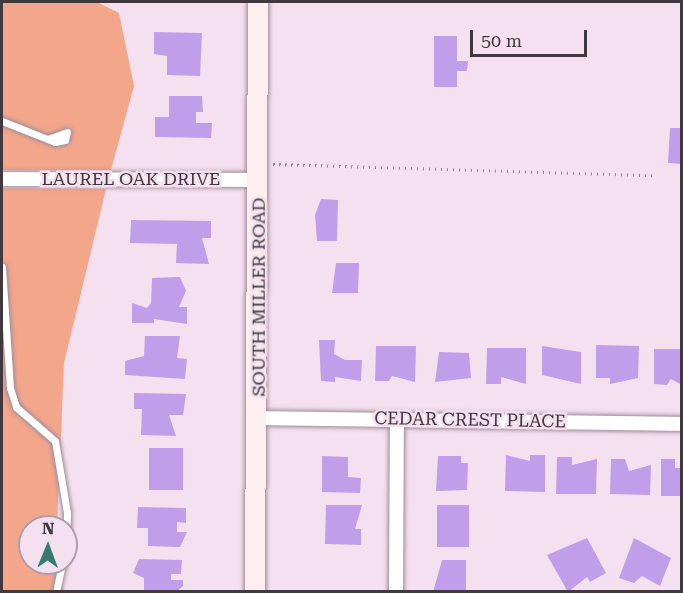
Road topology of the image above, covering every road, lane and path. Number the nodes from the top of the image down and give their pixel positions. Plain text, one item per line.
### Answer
1 (258, 2) edge
2 (2, 122) edge
3 (48, 140) dead end
4 (260, 172) junction
5 (653, 175) dead end
6 (2, 179) edge
7 (2, 267) edge
8 (259, 418) junction
9 (397, 419) junction
10 (681, 424) edge
11 (67, 515) edge
12 (59, 575) edge
13 (56, 591) edge
14 (255, 591) edge
15 (396, 591) edge

1 - 4 street, SOUTH MILLER ROAD
2 - 3 lane
4 - 5 path
4 - 6 street, LAUREL OAK DRIVE
4 - 8 street, SOUTH MILLER ROAD
7 - 11 lane
8 - 9 street, CEDAR CREST PLACE
8 - 14 street, SOUTH MILLER ROAD
9 - 10 street, CEDAR CREST PLACE
9 - 15 street
12 - 13 lane

